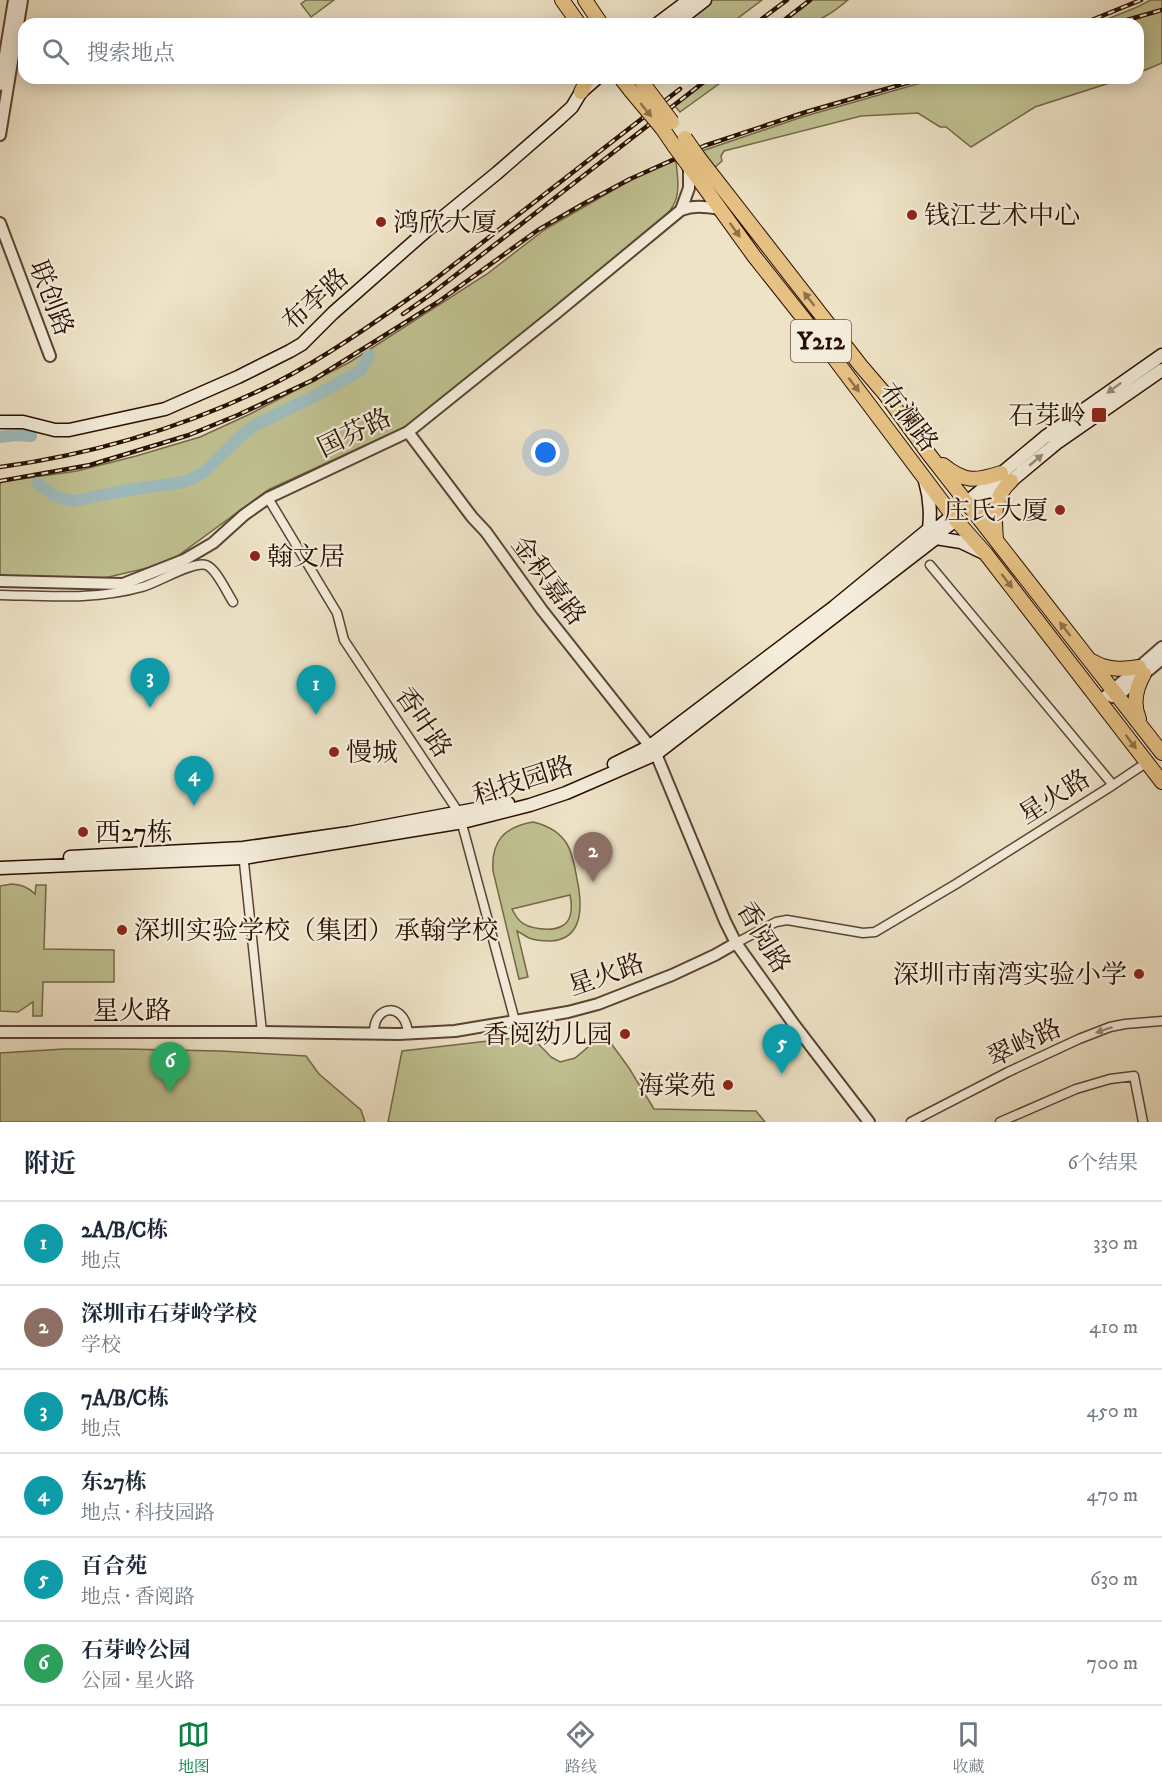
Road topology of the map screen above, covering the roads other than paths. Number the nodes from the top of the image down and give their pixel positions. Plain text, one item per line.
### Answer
1 (14, 0) edge
2 (22, 0) edge
3 (562, 0) edge
4 (585, 0) edge
5 (689, 0) edge
6 (705, 0) edge
7 (19, 18) edge
8 (575, 18) edge
9 (597, 18) edge
10 (665, 18) edge
11 (682, 18) edge
12 (18, 25) edge
13 (585, 84) edge
14 (590, 84) edge
15 (638, 84) edge
16 (0, 85) edge
17 (581, 92) junction
18 (0, 135) edge
19 (694, 162) junction
20 (720, 209) junction
21 (681, 210) junction
22 (0, 223) edge
23 (1162, 355) edge
24 (51, 357) dead end
25 (1161, 372) edge
26 (0, 422) edge
27 (408, 432) junction
28 (928, 453) junction
29 (942, 472) junction
30 (1006, 477) junction
31 (925, 478) junction
32 (268, 498) junction
33 (969, 505) junction
34 (954, 518) junction
35 (932, 534) junction
36 (996, 539) junction
37 (986, 554) junction
38 (930, 565) dead end
39 (0, 581) edge
40 (0, 596) edge
41 (232, 602) dead end
42 (1162, 647) edge
43 (1089, 659) junction
44 (1162, 659) edge
45 (1142, 670) junction
46 (1115, 692) junction
47 (1100, 701) junction
48 (1140, 724) junction
49 (653, 750) junction
50 (1161, 752) edge
51 (1146, 763) junction
52 (1162, 782) edge
53 (1113, 785) junction
54 (461, 817) junction
55 (243, 853) junction
56 (0, 861) edge
57 (0, 868) edge
58 (736, 943) junction
59 (1162, 1021) edge
60 (515, 1022) junction
61 (1, 1031) edge
62 (262, 1032) junction
63 (374, 1034) junction
64 (408, 1034) junction
65 (869, 1122) edge
66 (912, 1122) edge
67 (1000, 1122) edge
68 (1143, 1122) edge

1 - 16 street
2 - 7 street
3 - 8 main road
4 - 9 main road
5 - 10 main road
6 - 11 main road
12 - 18 street
13 - 17 main road
14 - 17 main road, 布李路
15 - 19 main road, 布澜路 / Y212, bridge
17 - 26 main road, 布李路
19 - 20 main road, 布澜路 / Y212
19 - 21 street
28 -> 19 main road, 布澜路 / Y212
20 - 21 street
20 -> 31 main road, 布澜路 / Y212
21 - 27 street, 国芬路
22 - 24 street, 联创路
23 -> 30 main road
30 -> 25 main road
27 - 32 street, 国芬路
27 - 49 street, 金积嘉路
28 - 29 main road, 布澜路 / Y212
28 - 30 main road
29 - 31 main road
29 - 33 main road, 布澜路 / Y212
30 - 33 main road
30 - 36 main road
31 - 34 main road, 布澜路 / Y212
31 - 35 main road
32 - 39 street, 国芬路
32 - 54 street, 香叶路
33 - 34 street, 科技园路
33 - 36 main road, 布澜路 / Y212
34 - 35 main road, 科技园路
34 - 37 main road, 布澜路 / Y212
35 - 37 main road
35 - 49 main road, 科技园路
43 -> 36 main road, 布澜路 / Y212
37 -> 47 main road, 布澜路 / Y212
38 - 53 street
40 - 41 street
42 - 45 street
43 - 45 main road
43 - 46 main road, 布澜路 / Y212
44 - 45 street
45 - 46 street
45 - 48 main road
46 - 47 street
46 - 48 main road, 布澜路 / Y212
47 -> 51 main road, 布澜路 / Y212
48 - 50 main road, 布澜路 / Y212
49 - 54 main road, 科技园路
49 - 58 street, 香阅路
50 - 51 street, 星火路
51 - 52 main road, 布澜路 / Y212
51 - 53 street, 星火路
53 - 58 street, 星火路
54 - 55 main road, 科技园路
54 - 60 street, 香叶路
55 - 56 main road, 科技园路
55 - 57 main road, 科技园路
55 - 62 street
58 - 60 street, 星火路
58 - 65 street, 香阅路
59 -> 66 street, 翠岭路
60 - 64 street, 星火路
61 - 62 street, 星火路
62 - 63 street, 星火路
63 - 64 street, 星火路
63 - 64 street
67 - 68 street

